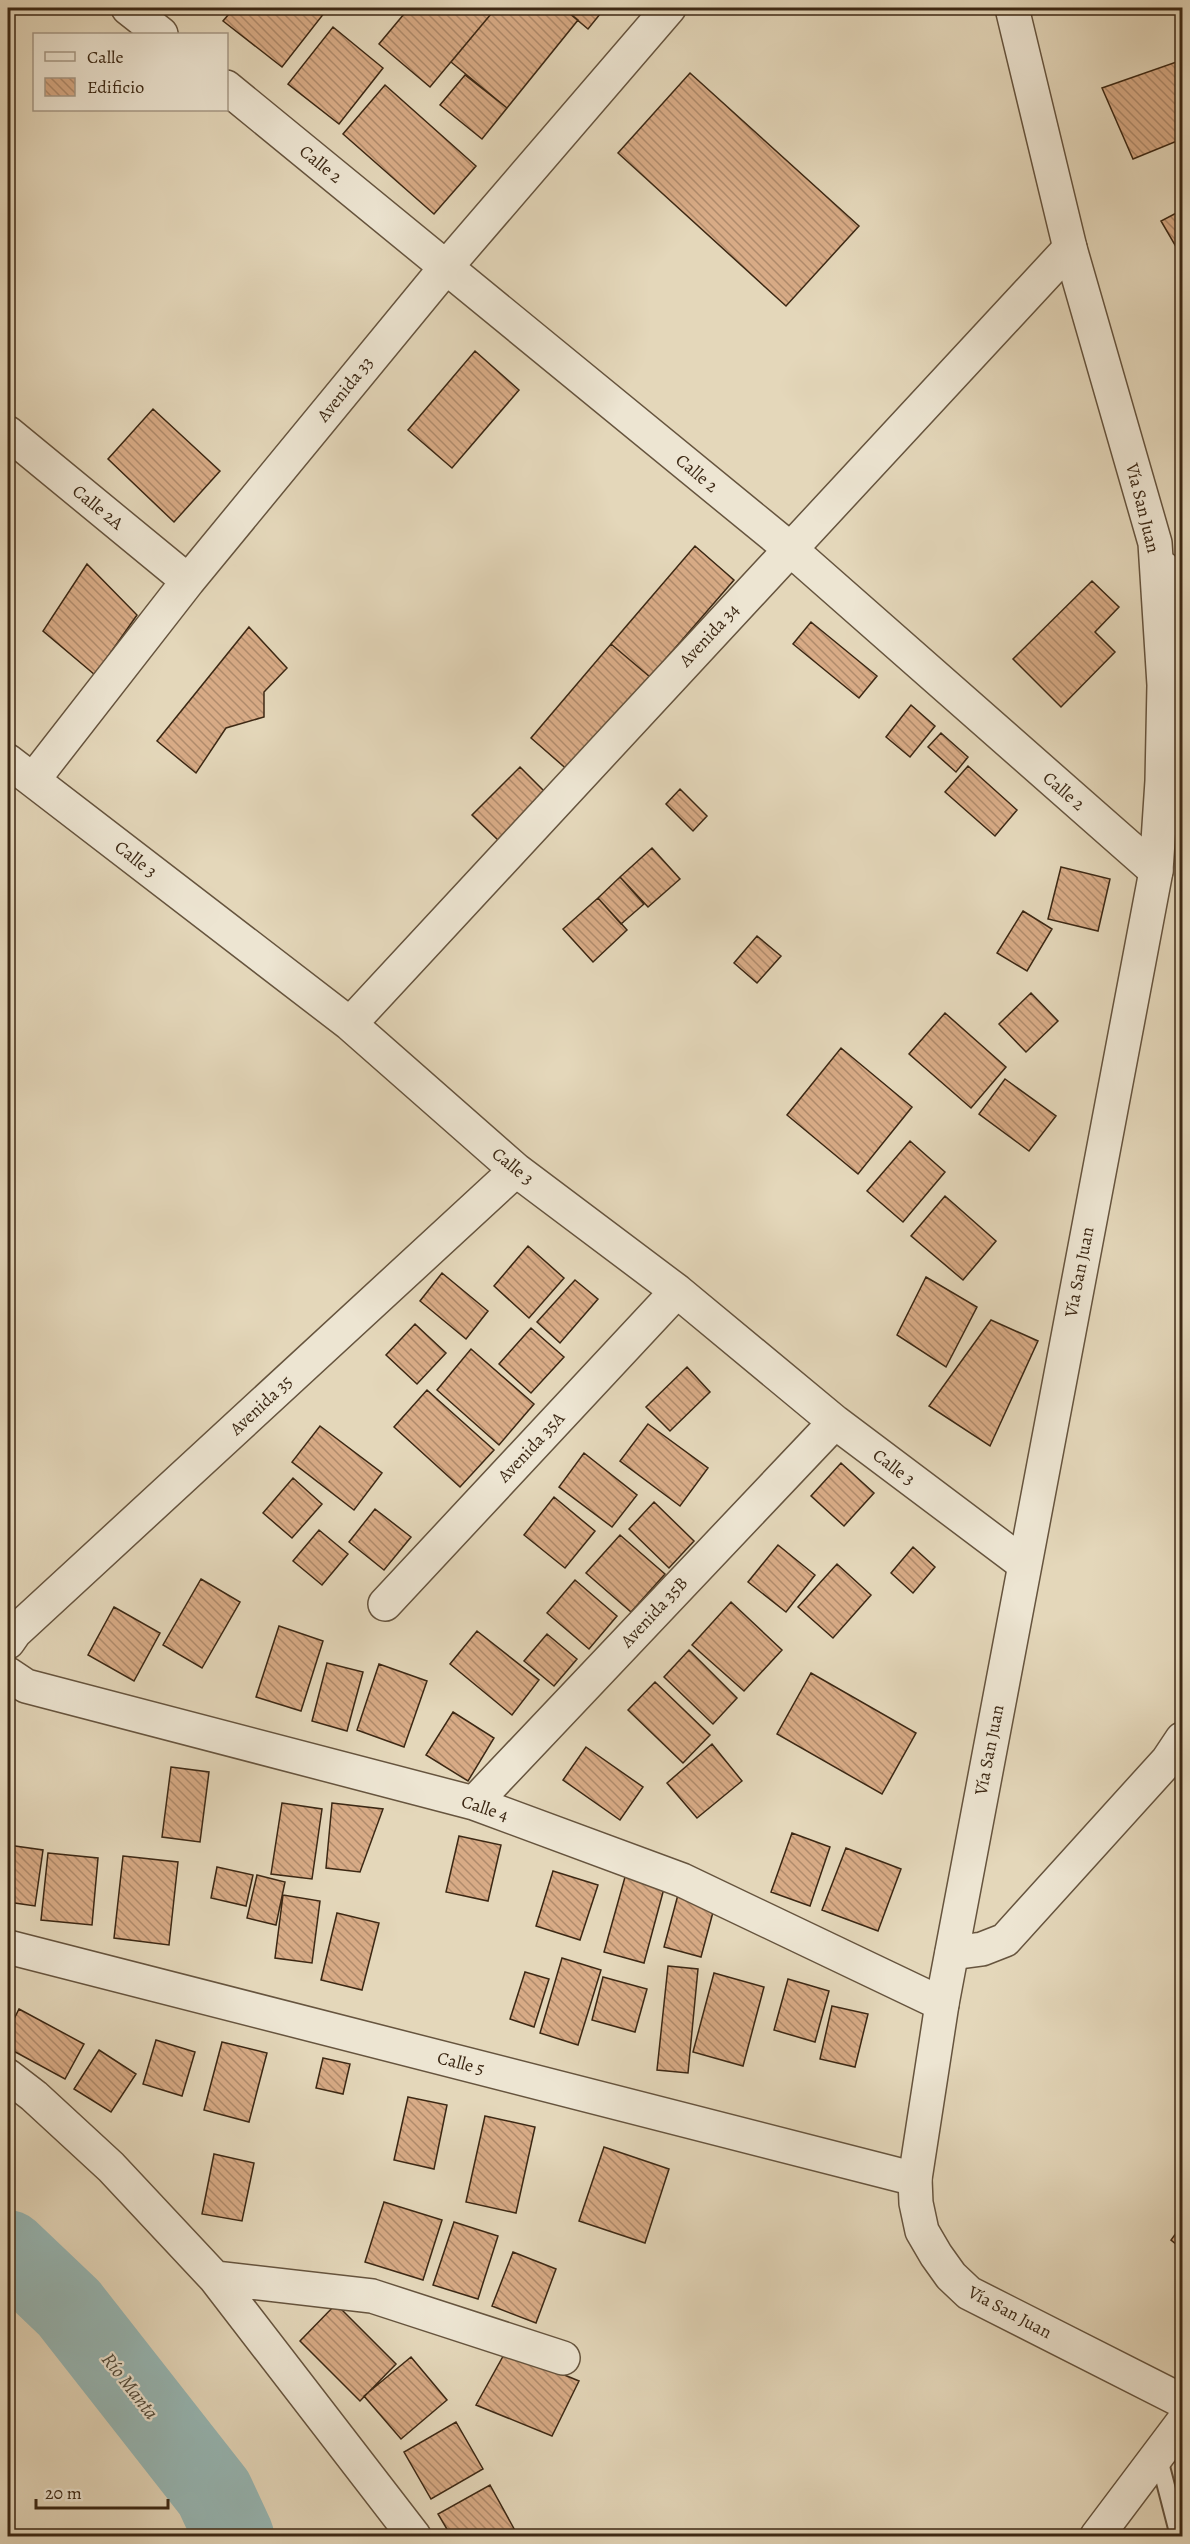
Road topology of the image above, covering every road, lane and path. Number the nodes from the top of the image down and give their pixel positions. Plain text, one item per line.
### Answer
1 (128, 8) edge
2 (669, 8) edge
3 (1012, 8) edge
4 (160, 33) edge
5 (228, 89) edge
6 (1070, 248) junction
7 (447, 266) junction
8 (8, 433) edge
9 (1155, 543) junction
10 (789, 548) junction
11 (188, 581) junction
12 (1182, 632) edge
13 (20, 770) edge
14 (1156, 871) junction
15 (350, 1024) junction
16 (516, 1170) junction
17 (677, 1290) junction
18 (835, 1422) junction
19 (1024, 1564) junction
20 (385, 1604) dead end
21 (8, 1642) edge
22 (8, 1674) edge
23 (1182, 1739) edge
24 (474, 1803) junction
25 (8, 1947) edge
26 (952, 1953) junction
27 (942, 2004) junction
28 (8, 2076) edge
29 (915, 2179) junction
30 (215, 2278) junction
31 (563, 2358) dead end
32 (1182, 2401) edge
33 (1182, 2423) edge
34 (1158, 2456) junction
35 (414, 2536) edge
36 (1097, 2536) edge
37 (1179, 2536) edge

1 - 4 street
2 - 7 street, Avenida 33
3 - 6 street, Vía San Juan
5 - 7 street, Calle 2
6 - 9 street, Vía San Juan
6 - 10 street, Avenida 34
7 - 10 street, Calle 2
7 - 11 street, Avenida 33
8 - 11 street, Calle 2A
9 - 12 street
9 - 14 street, Vía San Juan
10 - 14 street, Calle 2
10 - 15 street, Avenida 34
11 - 13 street, Avenida 33
13 - 15 street, Calle 3
14 - 19 street, Vía San Juan
15 - 16 street, Calle 3
16 - 17 street, Calle 3
16 - 21 street, Avenida 35
17 - 18 street, Calle 3
17 - 20 street, Avenida 35A
18 - 19 street, Calle 3
18 - 24 street, Avenida 35B
19 - 26 street, Vía San Juan
22 - 24 street, Calle 4
23 - 26 street
24 - 27 street, Calle 4
25 - 29 street, Calle 5
26 - 27 street, Vía San Juan
27 - 29 street, Vía San Juan
28 - 30 street
29 - 32 street, Vía San Juan
30 - 31 street
30 - 35 street
33 - 34 street
34 - 36 street
34 - 37 lane

